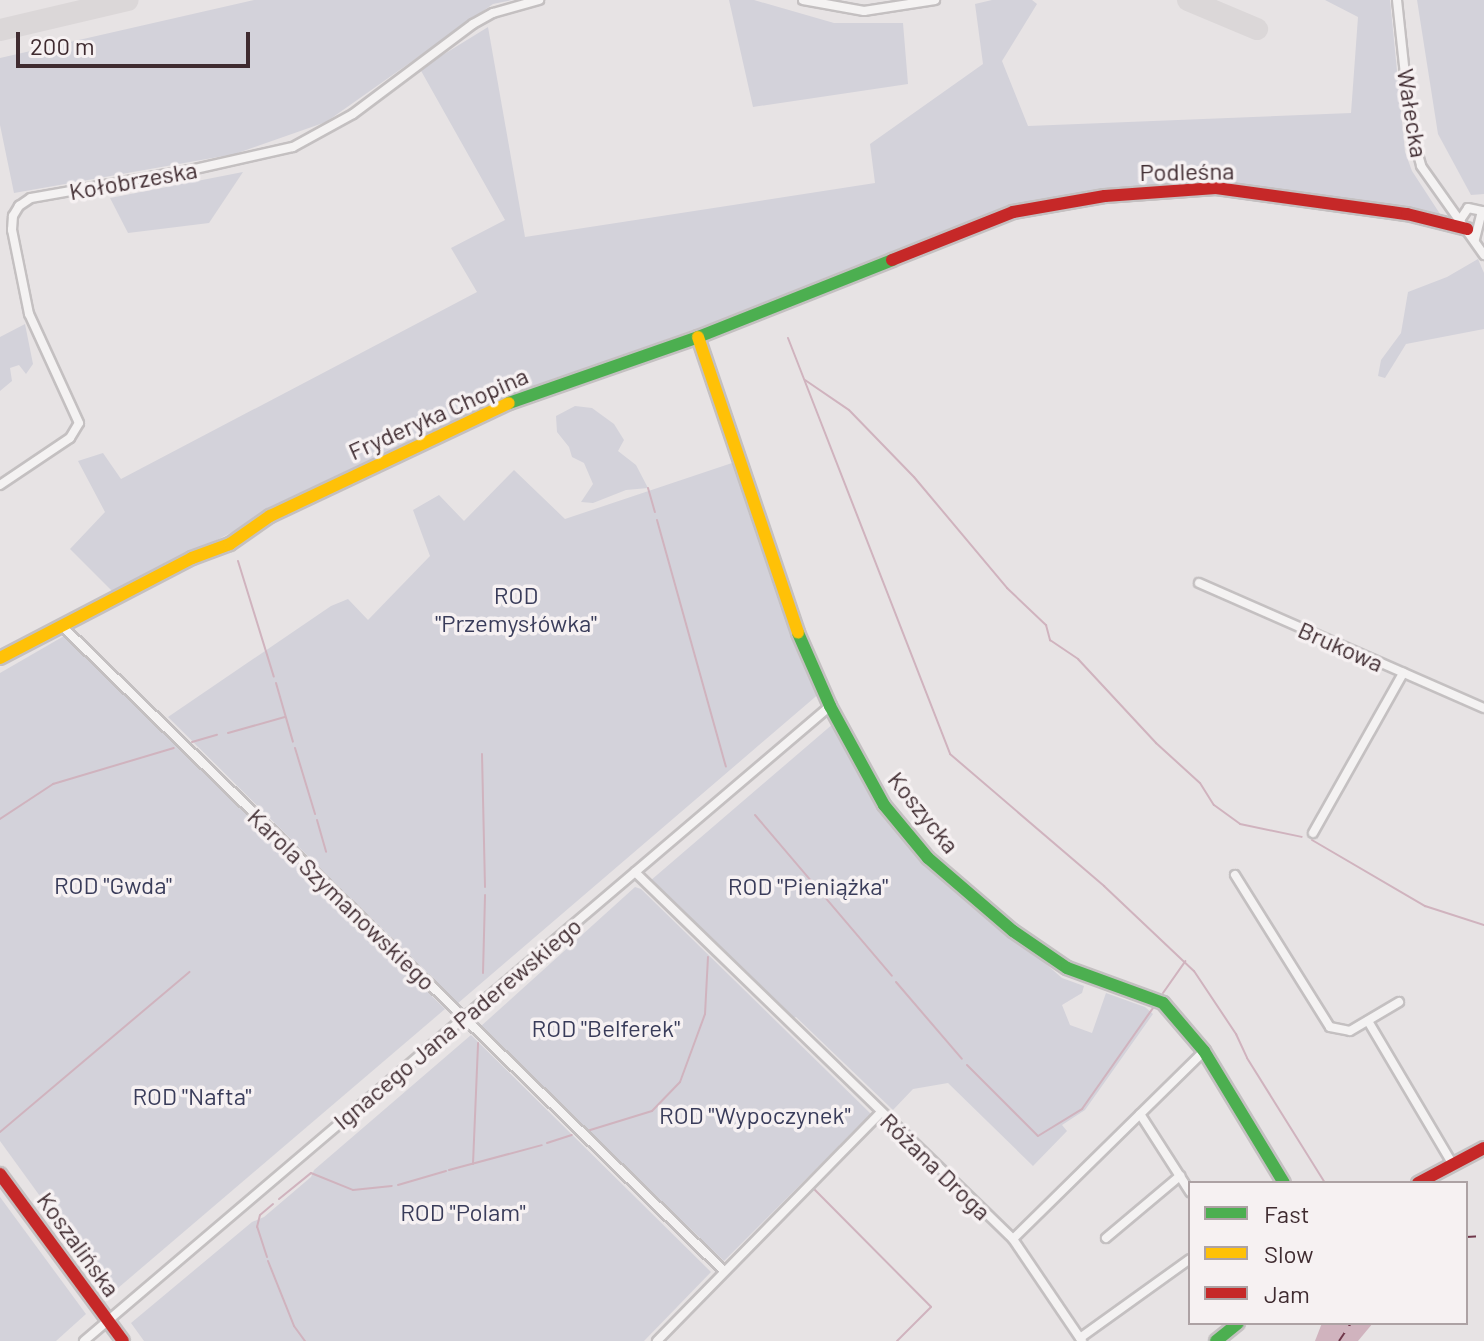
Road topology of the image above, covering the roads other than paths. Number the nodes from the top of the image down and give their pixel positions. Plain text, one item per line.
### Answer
1 (539, 0) edge
2 (803, 0) edge
3 (935, 0) edge
4 (1397, 0) edge
5 (1468, 229) junction
6 (913, 251) joint
7 (1484, 255) edge
8 (698, 337) junction
9 (0, 485) edge
10 (1199, 583) dead end
11 (63, 627) junction
12 (0, 658) edge
13 (1403, 673) junction
14 (830, 706) junction
15 (1484, 708) edge
16 (1313, 833) dead end
17 (635, 872) junction
18 (1235, 875) dead end
19 (1399, 1002) dead end
20 (462, 1018) junction
21 (1368, 1021) junction
22 (1204, 1051) junction
23 (880, 1113) junction
24 (1140, 1114) junction
25 (1484, 1148) edge
26 (1453, 1165) junction
27 (0, 1174) edge
28 (1180, 1176) junction
29 (1283, 1181) edge
30 (1422, 1181) edge
31 (1188, 1189) edge
32 (1106, 1238) dead end
33 (1013, 1239) junction
34 (1188, 1260) edge
35 (724, 1271) junction
36 (108, 1320) junction
37 (1236, 1325) edge
38 (1081, 1339) edge
39 (84, 1341) edge
40 (123, 1341) edge
41 (657, 1341) edge
42 (1216, 1341) edge

1 - 9 street, Kołobrzeska
2 - 3 street
4 - 5 street, Wałecka
5 - 6 street, Podleśna
5 - 7 street, Wałecka
6 - 8 street, Fryderyka Chopina
8 - 11 street, Fryderyka Chopina
8 - 14 street, Koszycka
10 - 13 street, Brukowa
11 - 12 street, Fryderyka Chopina
11 - 20 street, Karola Szymanowskiego
13 - 15 street, Brukowa
13 - 16 street
14 - 17 street, Ignacego Jana Paderewskiego
14 - 22 street, Koszycka
17 - 20 street, Ignacego Jana Paderewskiego
17 - 23 street, Różana Droga
18 - 21 street
19 - 21 street
20 - 35 street, Karola Szymanowskiego
20 - 36 street, Ignacego Jana Paderewskiego
21 - 26 street
22 - 24 street
22 - 29 street, Koszycka
23 - 33 street, Różana Droga
23 - 35 street
24 - 28 street
24 - 33 street
25 - 26 street
26 - 30 street
27 - 36 street, Koszalińska
28 - 31 street
28 - 32 street
33 - 38 street, Różana Droga
34 - 38 street
35 - 41 street
36 - 39 street, Ignacego Jana Paderewskiego
36 - 40 street, Koszalińska
37 - 42 street

